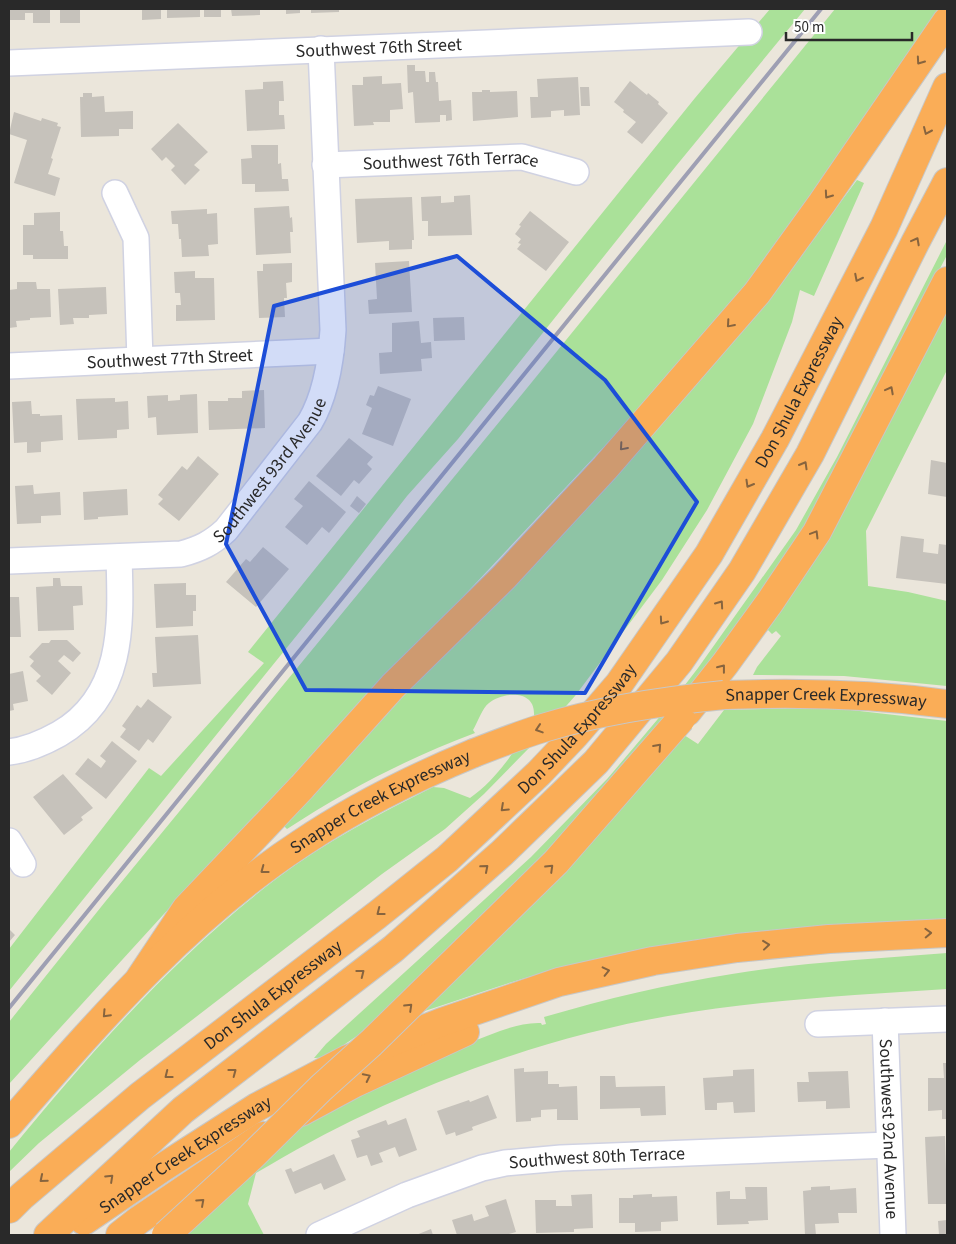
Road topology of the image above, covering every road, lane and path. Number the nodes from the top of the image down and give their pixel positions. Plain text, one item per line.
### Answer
1 (947, 21) edge
2 (749, 32) dead end
3 (320, 49) junction
4 (9, 63) edge
5 (947, 87) edge
6 (325, 165) junction
7 (576, 172) dead end
8 (947, 182) edge
9 (115, 193) dead end
10 (947, 281) edge
11 (332, 351) junction
12 (140, 360) junction
13 (9, 366) edge
14 (119, 557) junction
15 (9, 561) edge
16 (947, 704) edge
17 (9, 752) edge
18 (9, 841) edge
19 (23, 864) dead end
20 (947, 933) edge
21 (140, 978) junction
22 (559, 982) junction
23 (947, 1019) edge
24 (885, 1021) junction
25 (818, 1024) dead end
26 (9, 1124) edge
27 (889, 1145) junction
28 (9, 1210) edge
29 (48, 1235) edge
30 (64, 1235) edge
31 (120, 1235) edge
32 (166, 1235) edge
33 (319, 1235) edge
34 (893, 1235) edge

1 -> 21 highway
2 - 3 street, Southwest 76th Street
3 - 4 street, Southwest 76th Street
3 - 6 street, Southwest 93rd Avenue
5 -> 28 highway, Don Shula Expressway
6 - 7 street, Southwest 76th Terrace
6 - 11 street, Southwest 93rd Avenue
29 -> 8 highway, Don Shula Expressway
9 - 12 street
32 -> 10 highway, bridge
11 - 12 street, Southwest 77th Street
11 - 14 street, Southwest 93rd Avenue
12 - 13 street, Southwest 77th Street
14 - 15 street, Southwest 93rd Avenue
14 - 17 street
16 -> 21 highway, Snapper Creek Expressway, bridge
18 - 19 street
22 -> 20 highway, Snapper Creek Expressway
21 -> 26 highway, Snapper Creek Expressway
22 - 30 highway, Snapper Creek Expressway
31 -> 22 highway
23 - 24 street
24 - 25 street
24 - 27 street, Southwest 92nd Avenue
27 - 33 street, Southwest 80th Terrace
27 - 34 street, Southwest 92nd Avenue

